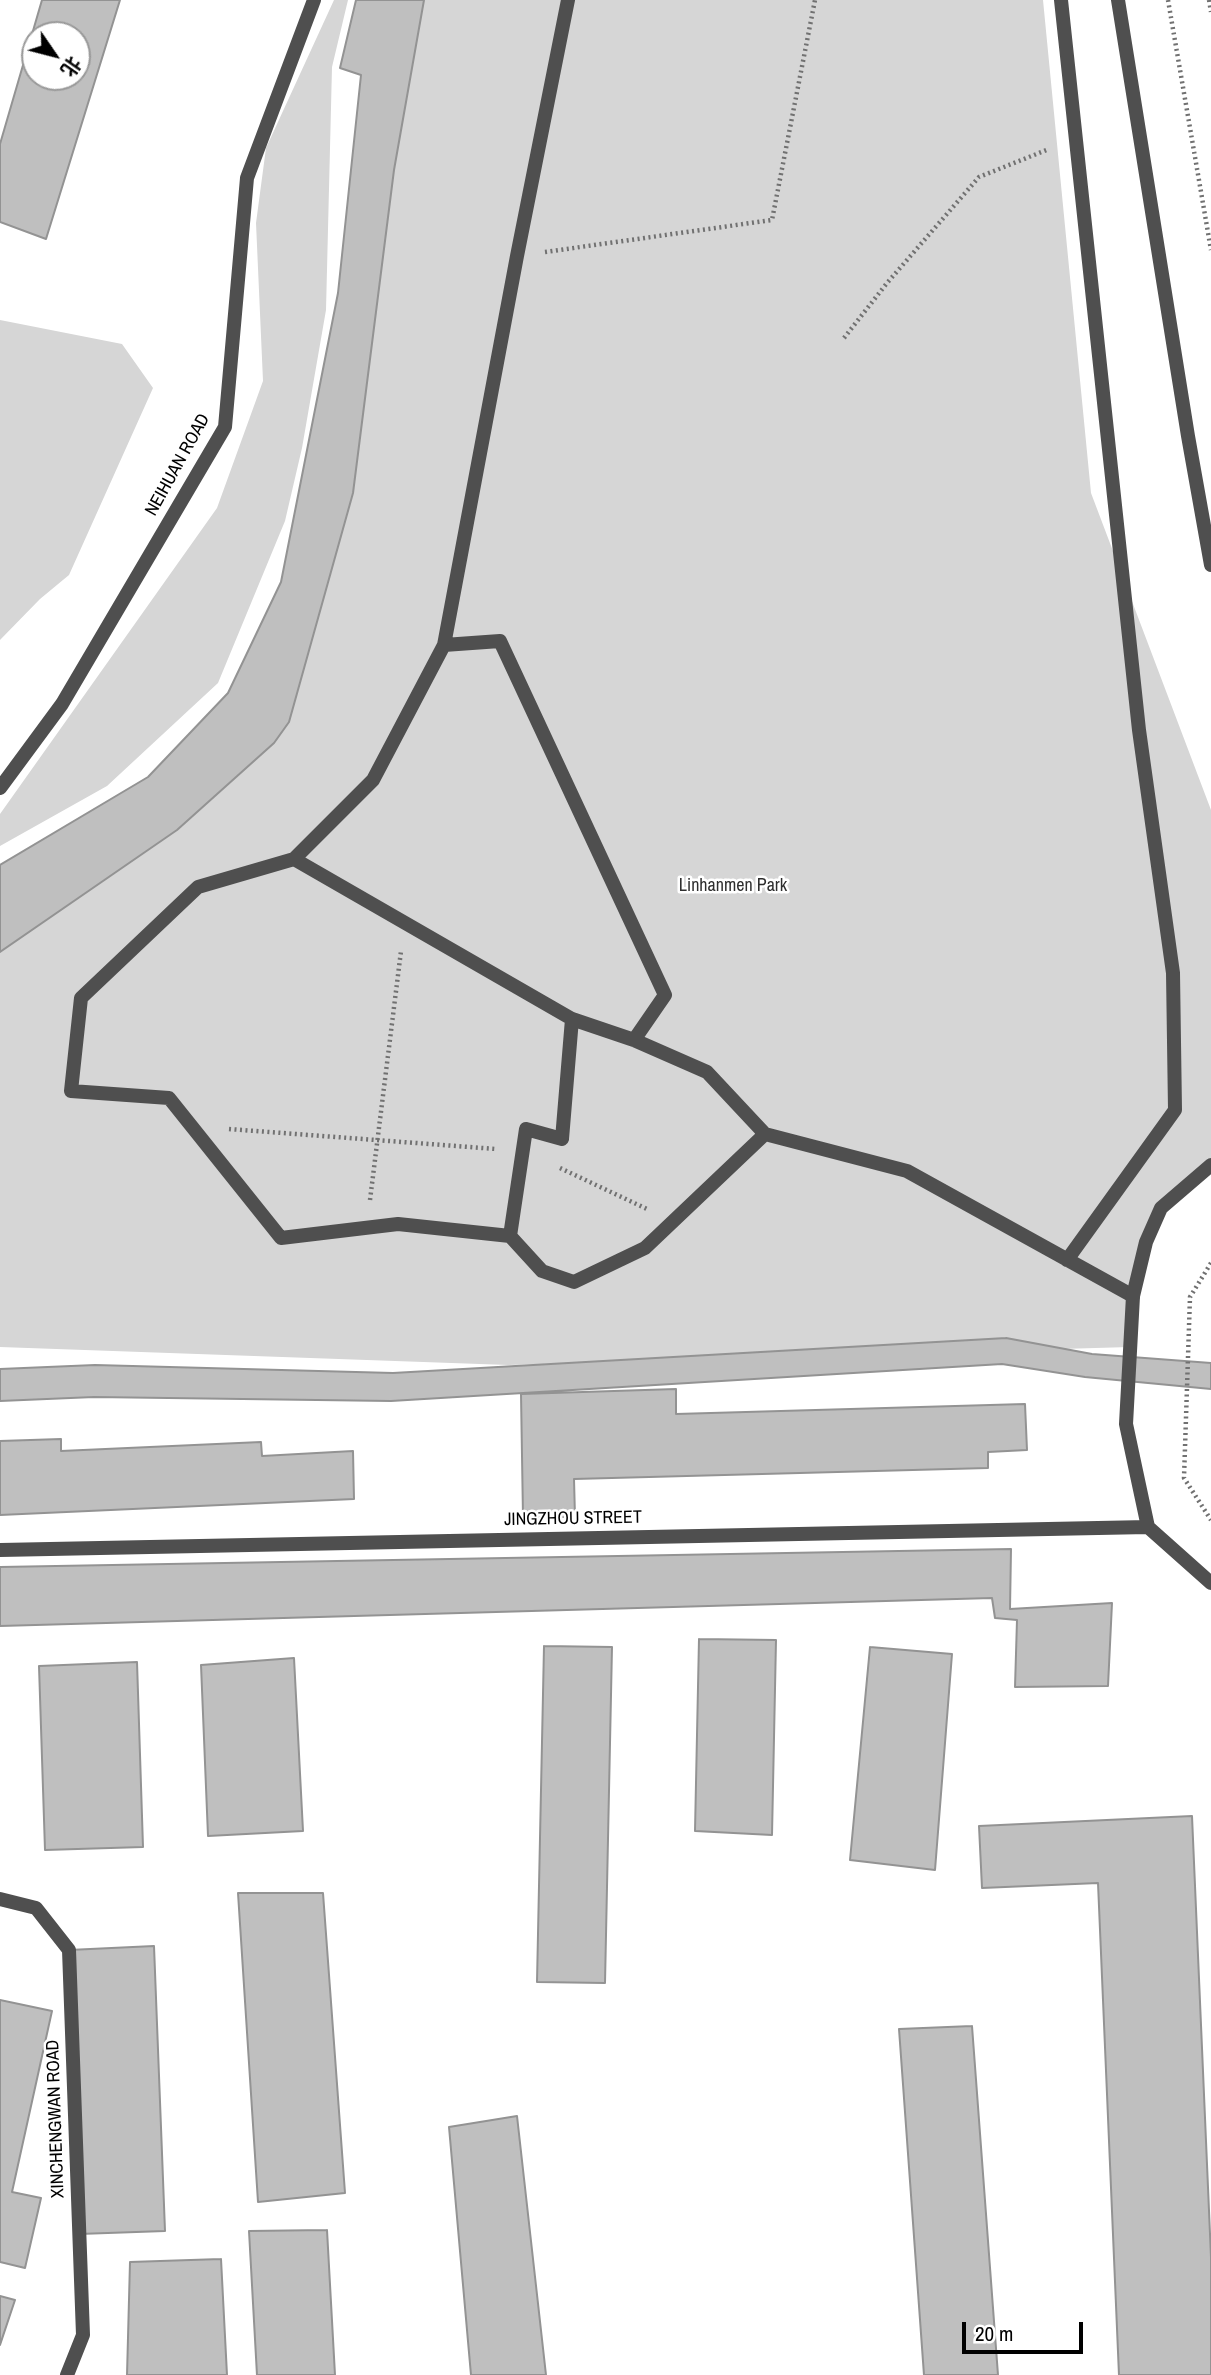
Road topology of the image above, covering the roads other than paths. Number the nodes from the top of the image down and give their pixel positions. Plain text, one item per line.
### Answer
1 (314, 0) edge
2 (568, 0) edge
3 (1061, 0) edge
4 (1118, 0) edge
5 (1211, 565) edge
6 (444, 645) junction
7 (0, 788) edge
8 (294, 859) junction
9 (572, 1019) junction
10 (634, 1040) junction
11 (765, 1134) junction
12 (1211, 1166) edge
13 (510, 1236) junction
14 (1066, 1260) junction
15 (1133, 1296) junction
16 (1148, 1527) junction
17 (0, 1550) edge
18 (1211, 1583) edge
19 (0, 1899) edge
20 (67, 2375) edge

1 - 7 street, NEIHUAN ROAD
2 - 6 street
3 - 14 street
4 - 5 street
6 - 8 street
6 - 10 street
8 - 9 street
8 - 13 street
9 - 10 street
9 - 13 street
10 - 11 street
11 - 13 street
11 - 14 street
12 - 15 street
14 - 15 street
15 - 16 street
16 - 17 street, JINGZHOU STREET
16 - 18 street
19 - 20 street, XINCHENGWAN ROAD

